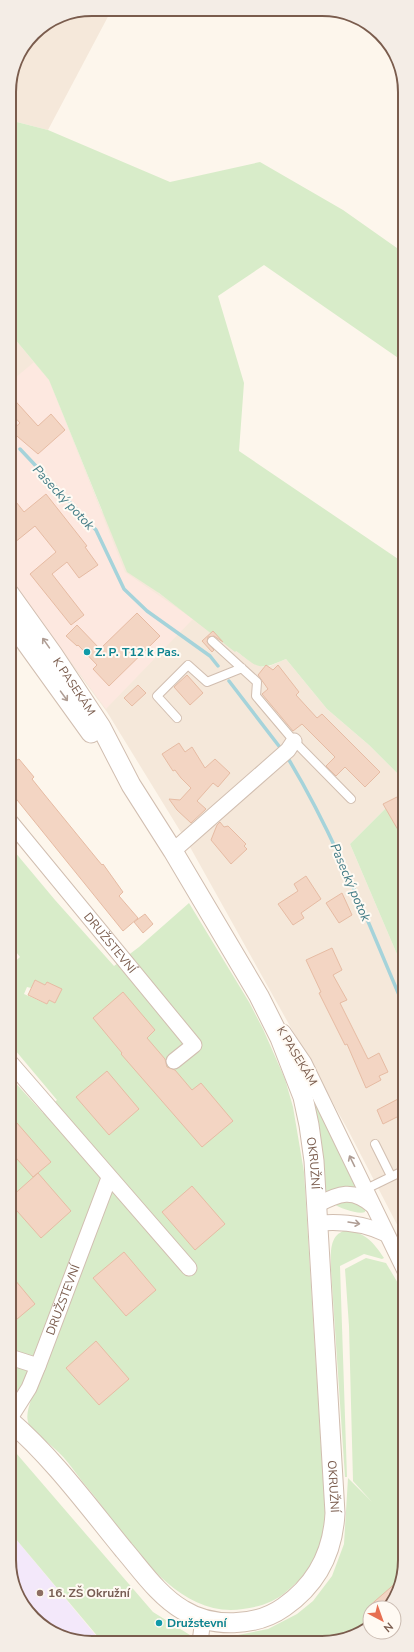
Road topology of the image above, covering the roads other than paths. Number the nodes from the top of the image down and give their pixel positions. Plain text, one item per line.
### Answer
1 (16, 603) edge
2 (16, 629) edge
3 (212, 641) dead end
4 (242, 668) junction
5 (177, 718) dead end
6 (294, 741) junction
7 (131, 785) junction
8 (351, 799) dead end
9 (16, 827) edge
10 (173, 851) junction
11 (259, 996) junction
12 (174, 1061) dead end
13 (16, 1069) edge
14 (375, 1144) dead end
15 (398, 1173) edge
16 (391, 1176) junction
17 (109, 1178) junction
18 (366, 1189) junction
19 (317, 1205) junction
20 (375, 1208) junction
21 (319, 1223) junction
22 (386, 1234) junction
23 (398, 1257) edge
24 (189, 1268) dead end
25 (16, 1359) edge
26 (38, 1366) junction
27 (16, 1410) edge
28 (16, 1426) edge
29 (203, 1619) junction
30 (201, 1636) edge

7 -> 1 street, K PASEKÁM
2 -> 7 street, K PASEKÁM
3 - 4 lane
4 - 5 lane
4 - 6 lane
6 - 8 lane
6 - 10 street
7 - 10 street, K PASEKÁM
9 - 12 street, DRUŽSTEVNÍ
10 - 11 street, K PASEKÁM
18 -> 11 street, K PASEKÁM
11 - 19 street, OKRUŽNÍ
13 - 17 street
14 - 16 lane
15 - 16 lane
16 - 18 lane
17 - 24 street
17 - 26 street, DRUŽSTEVNÍ
18 - 20 street, K PASEKÁM
19 - 20 street
19 - 21 street, OKRUŽNÍ
20 - 22 street, K PASEKÁM
21 -> 22 street
21 - 29 street, OKRUŽNÍ
22 - 23 street, K PASEKÁM
25 - 26 street
26 - 27 street, DRUŽSTEVNÍ
28 - 29 street, OKRUŽNÍ
29 - 30 street

